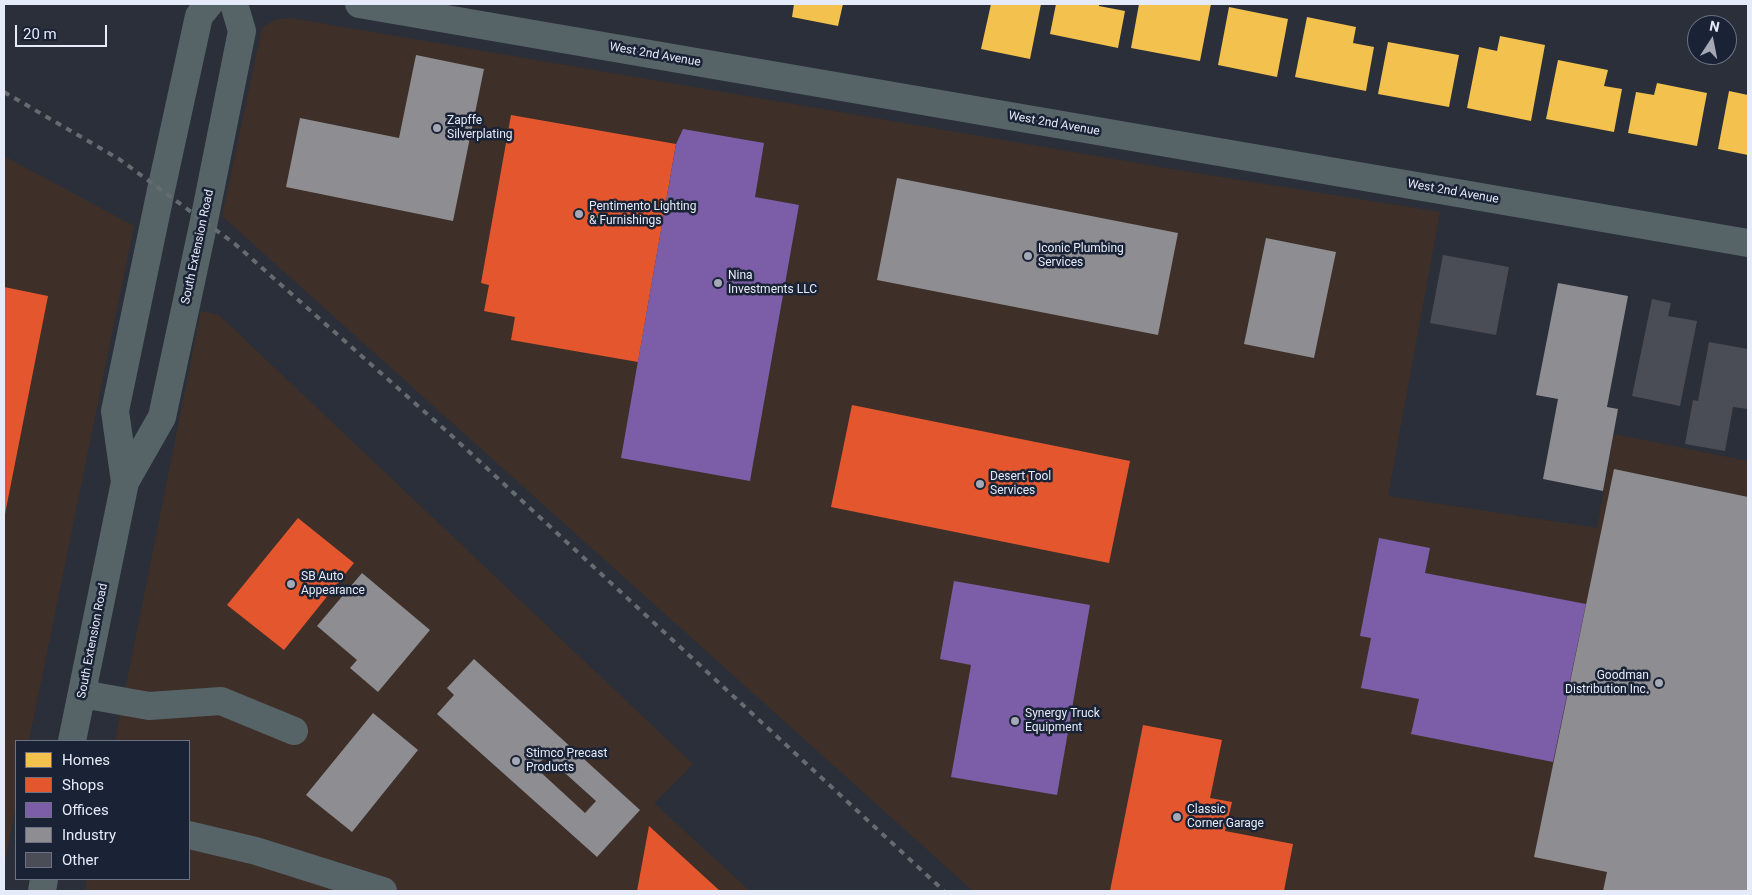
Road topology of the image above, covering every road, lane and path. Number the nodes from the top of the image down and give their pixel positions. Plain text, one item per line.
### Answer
1 (209, 4) edge
2 (234, 4) edge
3 (359, 4) edge
4 (1748, 243) edge
5 (125, 482) junction
6 (82, 694) junction
7 (294, 731) dead end
8 (72, 740) edge
9 (190, 835) edge
10 (383, 891) edge

1 - 5 street, South Extension Road
2 - 5 street, South Extension Road
3 - 4 street, West 2nd Avenue
5 - 6 street, South Extension Road
6 - 7 street
6 - 8 street, South Extension Road
9 - 10 street

